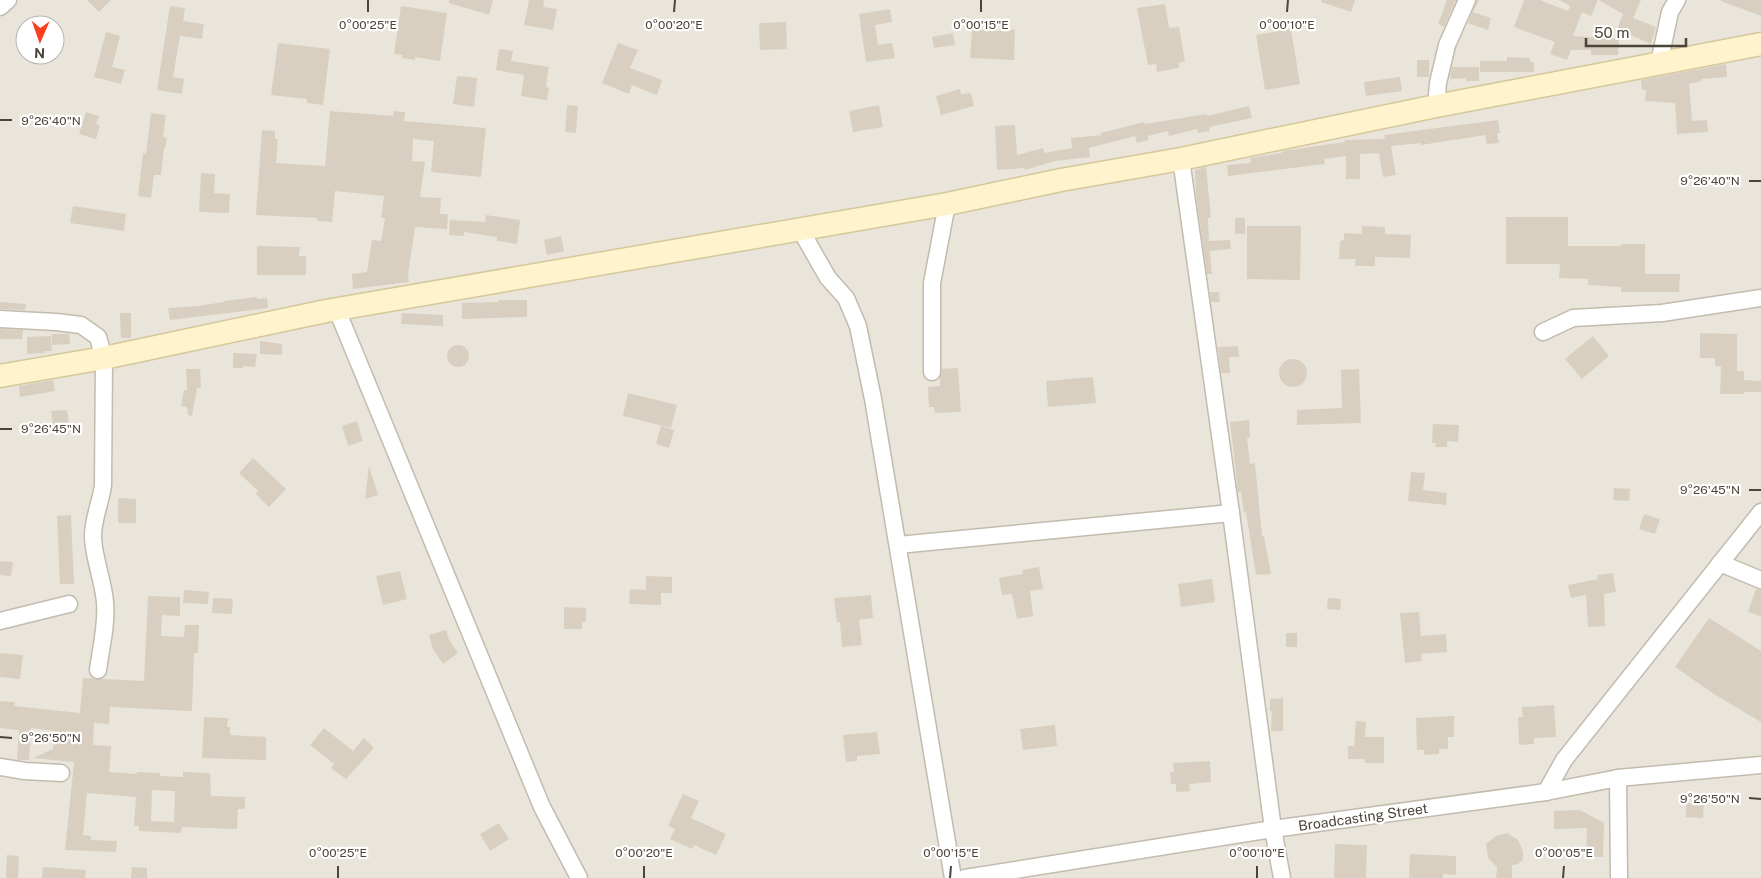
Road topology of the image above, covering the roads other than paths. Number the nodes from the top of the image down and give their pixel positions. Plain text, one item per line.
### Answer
1 (8, 0) edge
2 (1467, 0) edge
3 (1677, 0) edge
4 (0, 7) edge
5 (1761, 44) edge
6 (1659, 63) junction
7 (1436, 106) junction
8 (1180, 159) junction
9 (947, 204) junction
10 (800, 229) junction
11 (1761, 298) edge
12 (338, 310) junction
13 (0, 319) edge
14 (1543, 332) dead end
15 (104, 358) junction
16 (932, 372) dead end
17 (0, 376) edge
18 (1761, 512) edge
19 (1231, 513) junction
20 (898, 545) junction
21 (1720, 563) junction
22 (1761, 580) edge
23 (69, 604) dead end
24 (0, 621) edge
25 (98, 670) dead end
26 (1761, 765) edge
27 (0, 767) edge
28 (61, 774) dead end
29 (1618, 778) junction
30 (1546, 792) junction
31 (1273, 829) junction
32 (579, 878) edge
33 (953, 878) edge
34 (965, 878) edge
35 (1282, 878) edge
36 (1619, 878) edge

1 - 4 street
2 - 7 street
3 - 6 street
5 - 6 main road
6 - 7 main road
7 - 8 main road
8 - 9 main road
8 - 19 street
9 - 10 main road
9 - 16 street
10 - 12 main road
10 - 20 street
11 - 14 street
12 - 15 main road
12 - 32 street
13 - 15 street
15 - 17 main road
15 - 25 street
18 - 21 street
19 - 20 street
19 - 31 street
20 - 33 street
21 - 22 street
21 - 30 street
23 - 24 street
26 - 29 street, Broadcasting Street
27 - 28 street
29 - 30 street, Broadcasting Street
29 - 36 street
30 - 31 street, Broadcasting Street
31 - 34 street, Broadcasting Street
31 - 35 street

